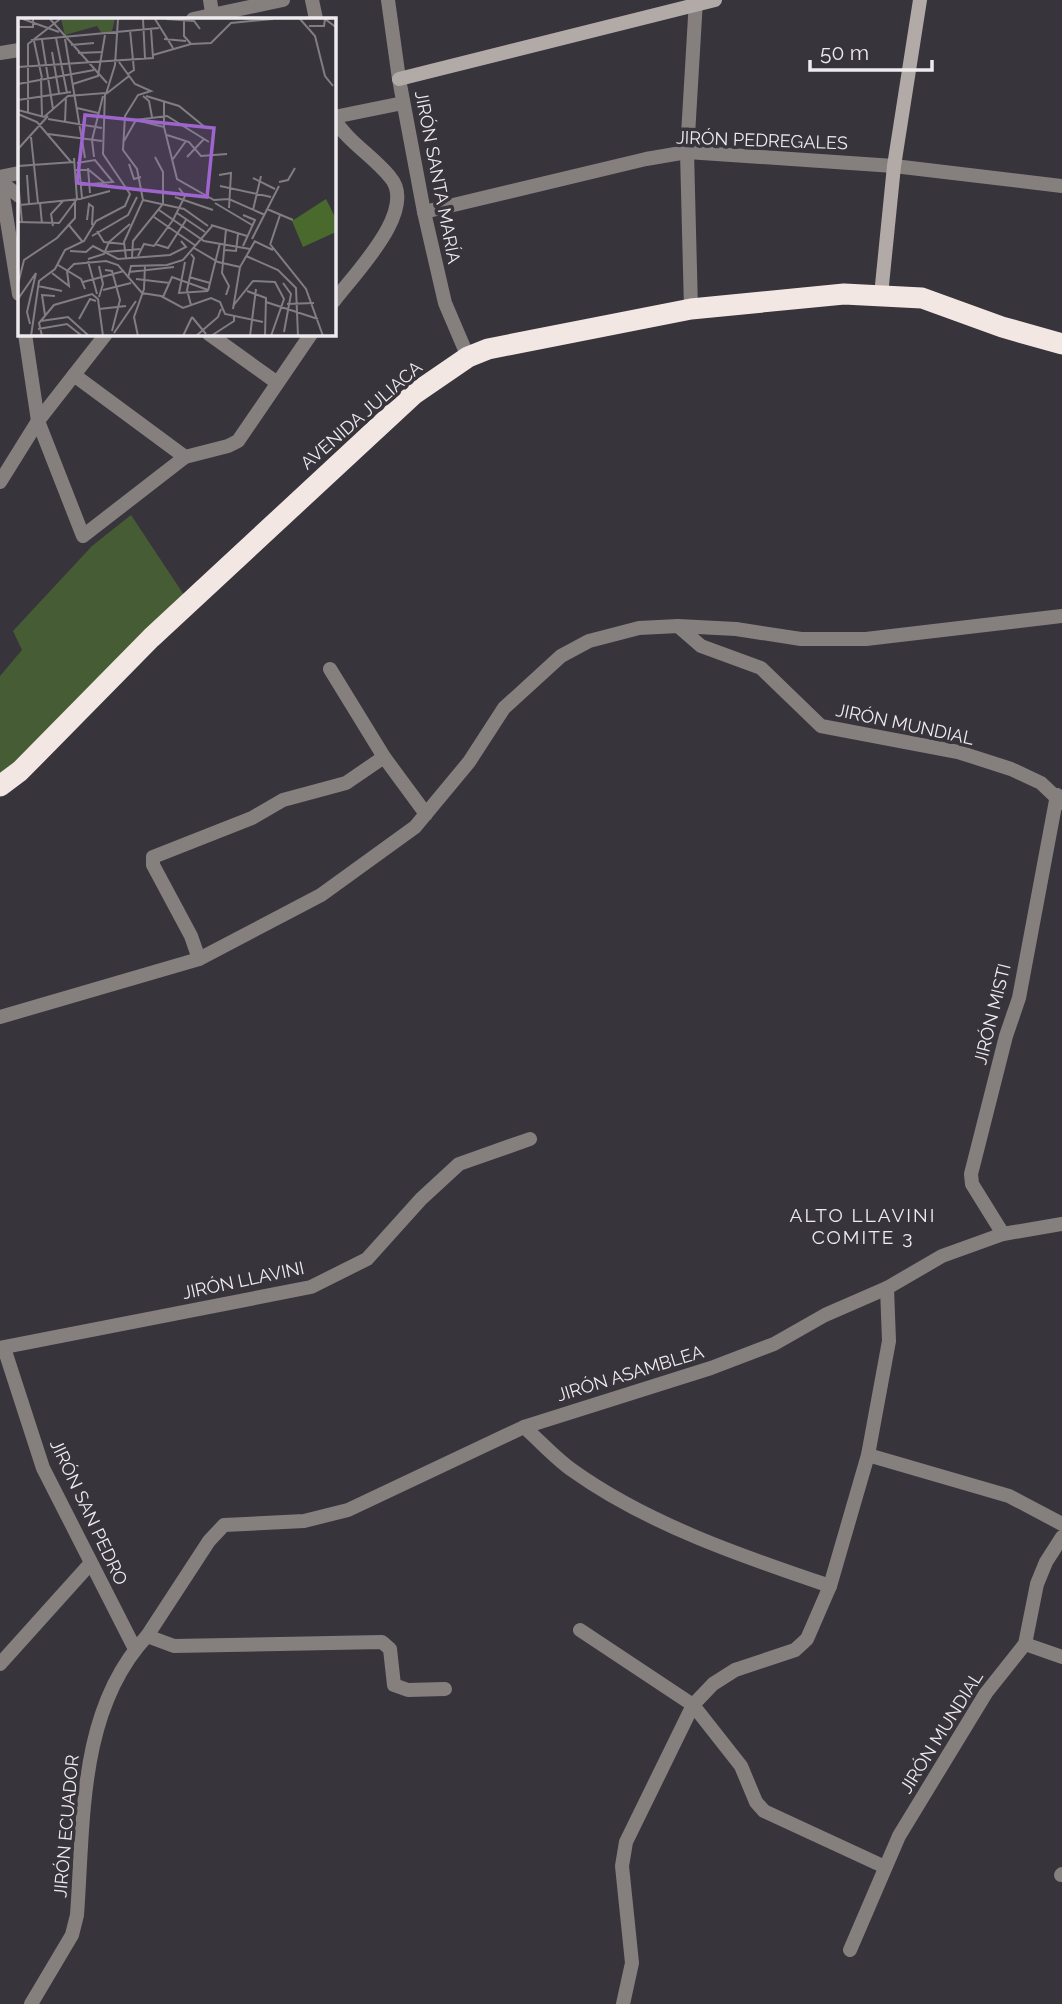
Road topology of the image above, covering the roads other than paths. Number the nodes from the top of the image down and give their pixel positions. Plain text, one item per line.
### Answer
1 (210, 0) edge
2 (283, 0) edge
3 (312, 0) edge
4 (388, 0) edge
5 (715, 0) edge
6 (920, 0) edge
7 (696, 3) edge
8 (212, 18) edge
9 (316, 18) edge
10 (18, 50) edge
11 (0, 53) edge
12 (399, 79) junction
13 (403, 103) junction
14 (336, 118) edge
15 (336, 120) edge
16 (687, 152) junction
17 (894, 166) junction
18 (18, 173) edge
19 (0, 179) edge
20 (1062, 186) edge
21 (18, 195) edge
22 (424, 212) junction
23 (340, 282) edge
24 (18, 288) edge
25 (881, 295) junction
26 (691, 309) junction
27 (25, 336) edge
28 (104, 336) edge
29 (212, 336) edge
30 (309, 336) edge
31 (1062, 344) edge
32 (468, 357) junction
33 (74, 375) junction
34 (276, 382) junction
35 (38, 421) junction
36 (185, 457) junction
37 (0, 482) edge
38 (1062, 616) edge
39 (678, 626) junction
40 (330, 669) dead end
41 (384, 757) junction
42 (0, 786) edge
43 (1060, 800) edge
44 (426, 814) junction
45 (199, 959) junction
46 (0, 1017) edge
47 (530, 1139) dead end
48 (1062, 1224) edge
49 (1003, 1234) junction
50 (887, 1288) junction
51 (2, 1348) edge
52 (524, 1427) junction
53 (868, 1455) junction
54 (1062, 1524) edge
55 (1062, 1537) edge
56 (209, 1541) joint
57 (90, 1564) junction
58 (830, 1586) junction
59 (580, 1630) dead end
60 (147, 1636) junction
61 (1025, 1644) junction
62 (135, 1648) junction
63 (1062, 1657) edge
64 (0, 1664) edge
65 (445, 1689) dead end
66 (693, 1705) junction
67 (885, 1867) junction
68 (849, 1950) dead end
69 (31, 2004) edge
70 (623, 2004) edge

1 - 8 street
2 - 8 street
3 - 9 street
4 - 12 street, JIRÓN SANTA MARÍA
5 - 7 street
6 - 17 street
7 - 12 street
7 - 16 street
10 - 11 street
12 - 13 street, JIRÓN SANTA MARÍA
13 - 14 street
13 - 22 street, JIRÓN SANTA MARÍA
15 - 23 street
16 - 17 street, JIRÓN PEDREGALES
16 - 22 street, JIRÓN PEDREGALES
16 - 26 street
17 - 20 street, JIRÓN PEDREGALES
17 - 25 street
18 - 19 street
19 - 21 street
19 - 24 street
22 - 32 street, JIRÓN SANTA MARÍA
25 - 26 highway, AVENIDA JULIACA
25 - 31 highway, AVENIDA JULIACA
26 - 32 highway, AVENIDA JULIACA
27 - 35 street
28 - 33 street
29 - 34 street
30 - 34 street
32 - 42 highway, AVENIDA JULIACA
33 - 35 street
33 - 36 street
34 - 36 street
35 - 36 street
35 - 37 street
38 - 39 street
39 - 43 street, JIRÓN MUNDIAL
39 - 44 street
40 - 41 street
41 - 44 street
41 - 45 street
43 - 49 street, JIRÓN MISTI
44 - 45 street
45 - 46 street
47 - 51 street, JIRÓN LLAVINI
48 - 49 street, JIRÓN ASAMBLEA
49 - 50 street, JIRÓN ASAMBLEA
50 - 52 street, JIRÓN ASAMBLEA
50 - 53 street
51 - 57 street, JIRÓN SAN PEDRO
52 - 56 street, JIRÓN ASAMBLEA
52 - 58 street
53 - 54 street
53 - 58 street
55 - 61 street, JIRÓN MUNDIAL
56 - 60 street, JIRÓN ECUADOR
57 - 62 street, JIRÓN SAN PEDRO
57 - 64 street
58 - 66 street
59 - 66 street
60 - 62 street, JIRÓN ECUADOR
60 - 65 street
61 - 63 street
61 - 67 street, JIRÓN MUNDIAL
62 - 69 street, JIRÓN ECUADOR
66 - 67 street
66 - 70 street
67 - 68 street, JIRÓN MUNDIAL

